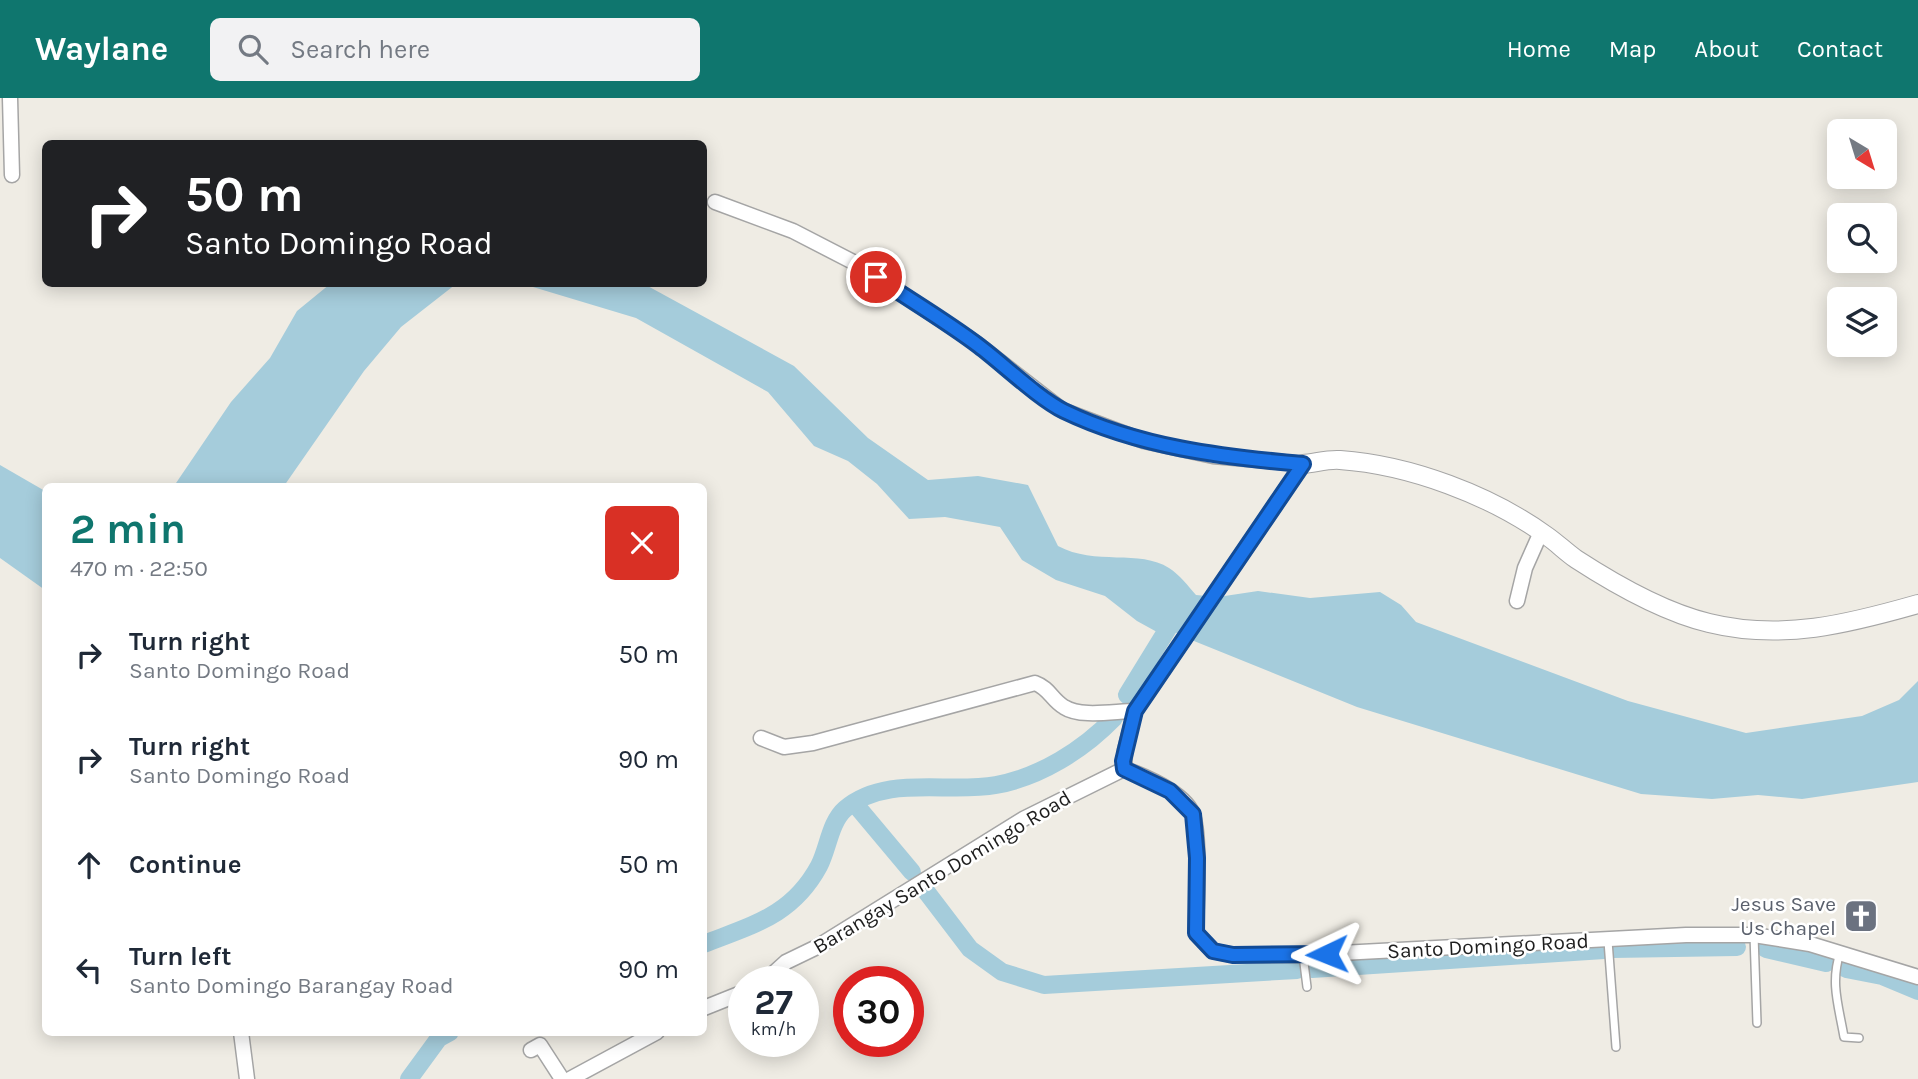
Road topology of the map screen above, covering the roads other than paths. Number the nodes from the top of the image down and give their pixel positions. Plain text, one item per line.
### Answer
1 (10, 98) edge
2 (12, 175) dead end
3 (715, 202) dead end
4 (1303, 464) junction
5 (1541, 532) junction
6 (1517, 601) dead end
7 (1918, 604) edge
8 (1135, 711) junction
9 (761, 738) dead end
10 (1124, 769) junction
11 (1754, 935) junction
12 (1608, 941) junction
13 (1840, 953) junction
14 (1303, 955) junction
15 (782, 966) edge
16 (1918, 977) edge
17 (1307, 987) dead end
18 (728, 998) edge
19 (707, 1007) edge
20 (1757, 1023) dead end
21 (242, 1036) edge
22 (650, 1036) edge
23 (1858, 1038) dead end
24 (1616, 1046) dead end
25 (531, 1050) dead end
26 (247, 1079) edge
27 (562, 1079) edge
28 (570, 1079) edge

1 - 2 street
3 - 4 street
4 - 5 street
4 - 8 street
5 - 6 street
5 - 7 street
8 - 9 street
8 - 10 street
10 - 14 street, Santo Domingo Road
10 - 15 street, Barangay Santo Domingo Road
11 - 12 street, Santo Domingo Road
11 - 13 street, Santo Domingo Road
11 - 20 lane
12 - 14 street, Santo Domingo Road
12 - 24 lane
13 - 16 street, Santo Domingo Road
13 - 23 lane
14 - 17 lane
18 - 19 street
21 - 26 street
22 - 28 street
25 - 27 street

